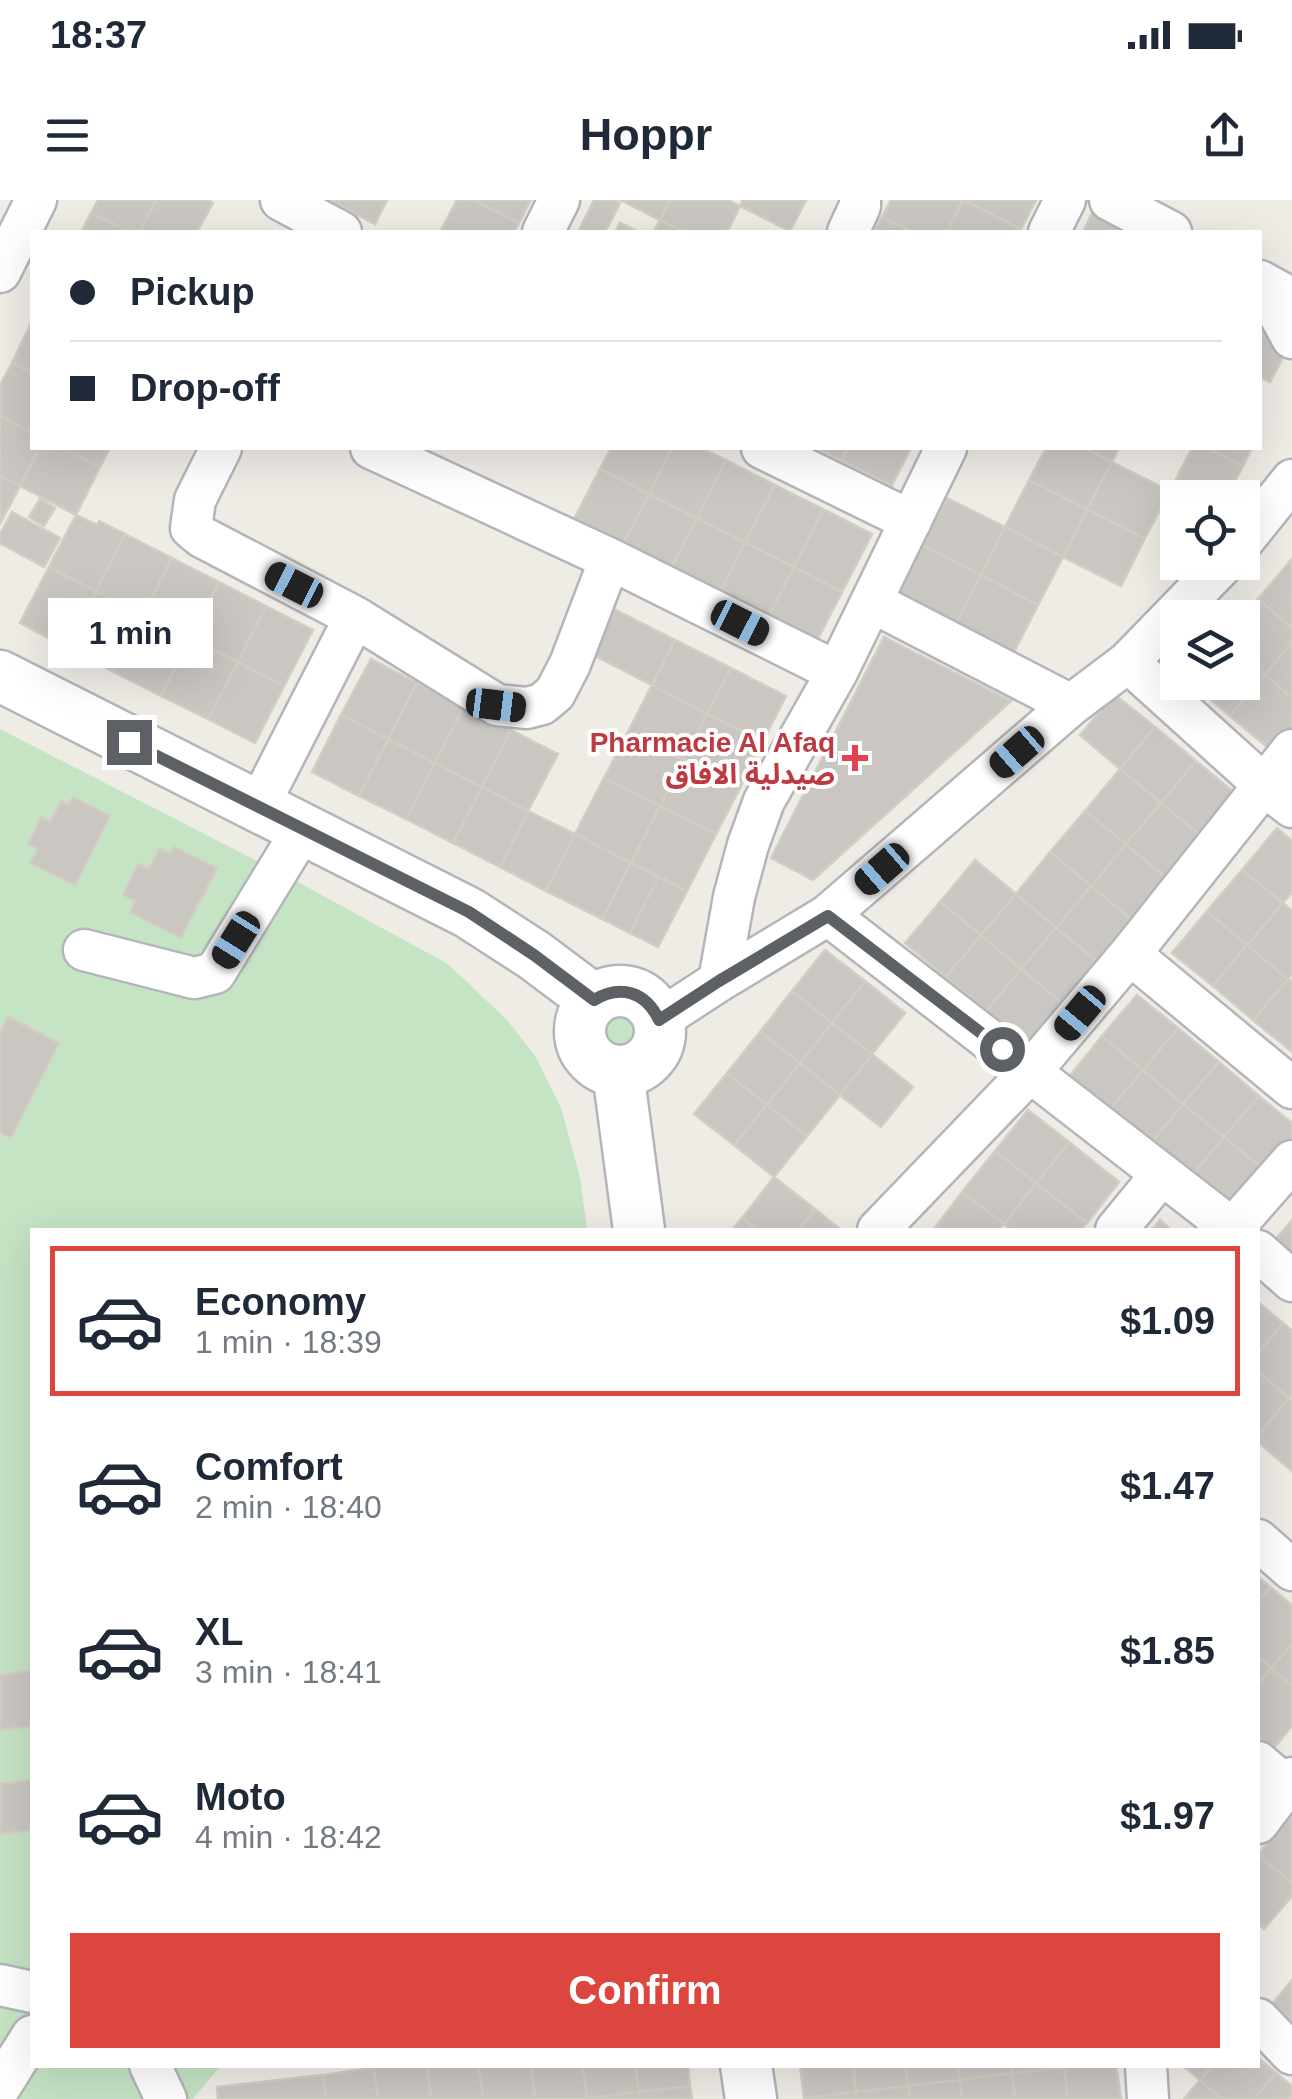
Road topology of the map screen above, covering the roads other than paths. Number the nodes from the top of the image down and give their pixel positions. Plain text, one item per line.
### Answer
1 (36, 200) edge
2 (281, 200) edge
3 (559, 200) edge
4 (860, 200) edge
5 (1065, 200) edge
6 (1110, 200) edge
7 (337, 230) edge
8 (543, 230) edge
9 (849, 230) edge
10 (1050, 230) edge
11 (1166, 230) edge
12 (14, 264) edge
13 (1277, 283) edge
14 (1292, 338) edge
15 (220, 450) edge
16 (375, 450) edge
17 (766, 450) edge
18 (945, 450) edge
19 (1292, 480) edge
20 (1260, 520) edge
21 (911, 521) junction
22 (610, 559) junction
23 (1208, 580) edge
24 (872, 602) junction
25 (355, 617) junction
26 (1128, 662) junction
27 (837, 672) junction
28 (0, 676) edge
29 (1071, 705) junction
30 (1292, 750) edge
31 (1278, 796) edge
32 (258, 807) junction
33 (302, 829) junction
34 (828, 916) junction
35 (84, 950) dead end
36 (1130, 954) junction
37 (719, 981) junction
38 (594, 1000) junction
39 (659, 1020) junction
40 (1031, 1071) junction
41 (618, 1072) junction
42 (1292, 1088) edge
43 (1292, 1161) edge
44 (1162, 1174) junction
45 (639, 1228) edge
46 (880, 1228) edge
47 (1118, 1228) edge
48 (1231, 1228) edge
49 (1246, 1228) edge
50 (1260, 1253) edge
51 (1292, 1282) edge
52 (1260, 1542) edge
53 (1292, 1570) edge
54 (1282, 1779) edge
55 (1260, 1820) edge
56 (0, 1986) edge
57 (30, 1992) edge
58 (1260, 2021) edge
59 (30, 2039) edge
60 (1292, 2054) edge
61 (151, 2068) edge
62 (746, 2068) edge
63 (1146, 2068) edge
64 (0, 2087) edge
65 (166, 2099) edge
66 (751, 2099) edge
67 (1148, 2099) edge

1 - 12 street
2 - 7 street
3 - 8 street
4 - 9 street
5 - 10 street
6 - 11 street
13 - 14 street
15 - 25 street
16 - 22 street
17 - 21 street
18 - 21 street
19 - 20 street
21 - 24 street
22 - 25 street
22 - 27 street
23 - 26 street
24 - 27 street
24 - 29 street
25 - 32 street
26 - 29 street
26 - 31 street
27 - 37 street
28 - 32 street
29 - 34 street
30 - 31 street
31 - 36 street
32 - 33 street
33 - 35 street
33 - 38 street
34 - 37 street
34 - 40 street
36 - 40 street
36 - 42 street
37 - 39 street
38 - 39 street
38 - 41 street
39 - 41 street
40 - 44 street
40 - 46 street
41 - 45 street
43 - 49 street
44 - 47 street
44 - 48 street
50 - 51 street
52 - 53 street
54 - 55 street
56 - 57 street
58 - 60 street
59 - 64 street
61 - 65 street
62 - 66 street
63 - 67 street

